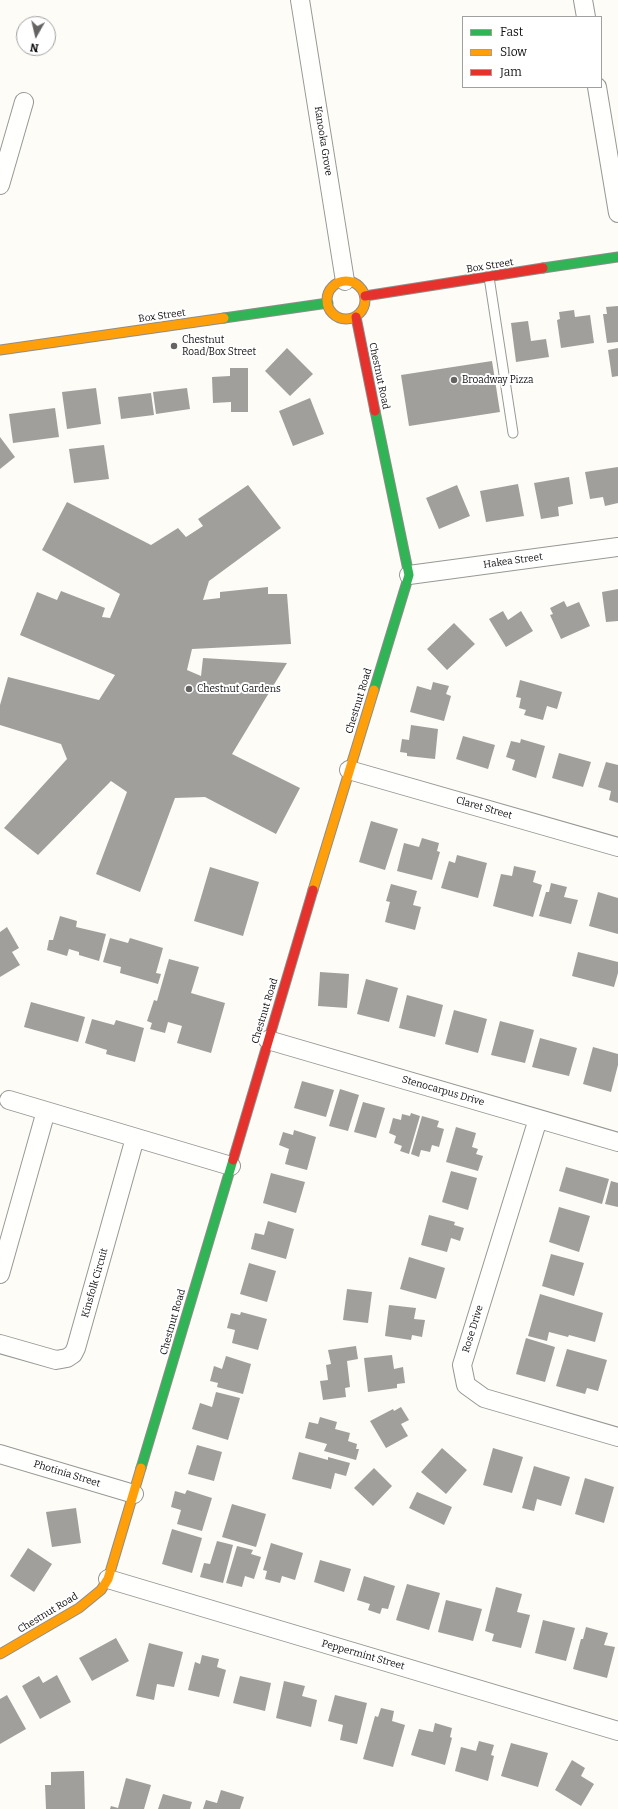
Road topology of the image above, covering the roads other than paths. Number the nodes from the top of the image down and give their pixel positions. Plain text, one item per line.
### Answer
1 (300, 0) edge
2 (583, 0) edge
3 (586, 16) edge
4 (597, 88) edge
5 (24, 102) dead end
6 (0, 185) edge
7 (618, 213) edge
8 (618, 257) edge
9 (489, 277) junction
10 (345, 281) junction
11 (365, 296) junction
12 (328, 303) junction
13 (356, 317) junction
14 (0, 350) edge
15 (513, 433) dead end
16 (618, 547) edge
17 (409, 575) junction
18 (349, 770) junction
19 (618, 846) edge
20 (268, 1040) junction
21 (9, 1100) dead end
22 (46, 1111) junction
23 (538, 1119) junction
24 (135, 1138) junction
25 (618, 1142) edge
26 (231, 1166) junction
27 (0, 1274) edge
28 (0, 1344) edge
29 (618, 1437) edge
30 (0, 1454) edge
31 (134, 1494) junction
32 (108, 1579) junction
33 (0, 1654) edge
34 (618, 1731) edge

1 - 10 street, Kanooka Grove
2 - 3 street
4 - 7 street
5 - 6 street
8 - 9 street, Box Street
9 - 11 street, Box Street
9 - 15 lane
10 - 11 street
10 - 12 street
11 - 13 street
12 - 13 street
12 - 14 street, Box Street
13 - 17 street, Chestnut Road
16 - 17 street, Hakea Street
17 - 18 street, Chestnut Road
18 - 19 street, Claret Street
18 - 20 street, Chestnut Road
20 - 23 street, Stenocarpus Drive
20 - 26 street, Chestnut Road
21 - 22 street
22 - 24 street
22 - 27 street
23 - 25 street, Stenocarpus Drive
23 - 29 street, Rose Drive
24 - 26 street
24 - 28 street, Kinsfolk Circuit
26 - 31 street, Chestnut Road
30 - 31 street, Photinia Street
31 - 32 street, Chestnut Road
32 - 33 street, Chestnut Road
32 - 34 street, Peppermint Street

